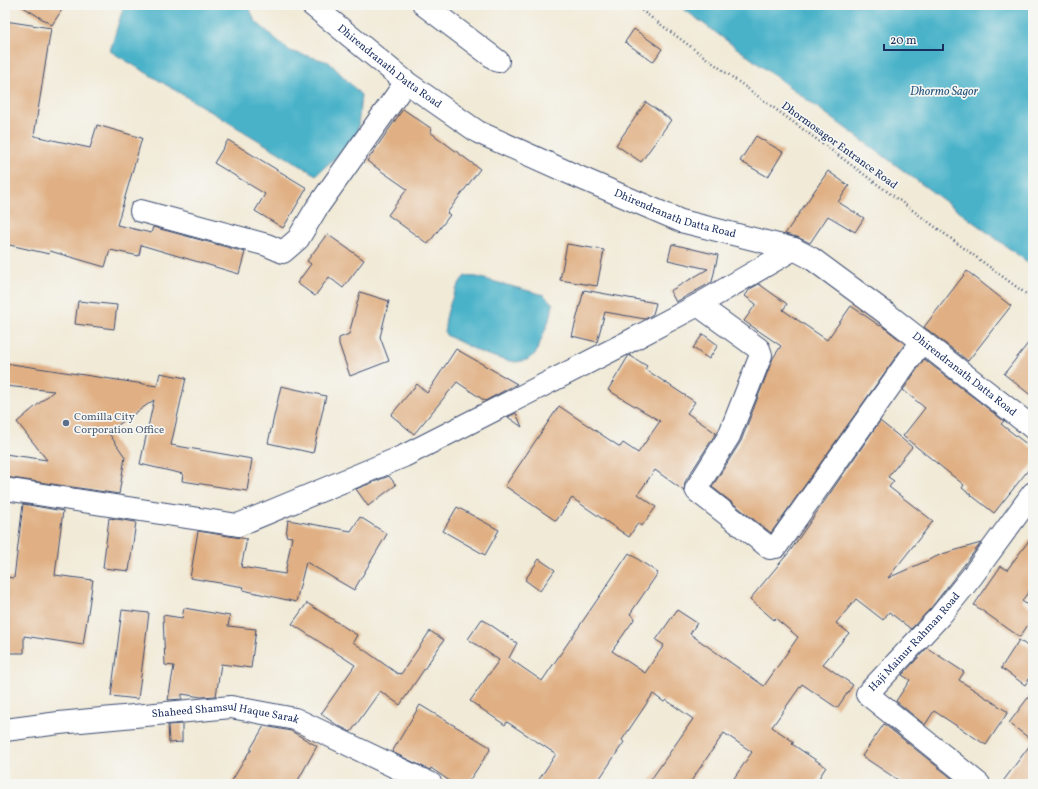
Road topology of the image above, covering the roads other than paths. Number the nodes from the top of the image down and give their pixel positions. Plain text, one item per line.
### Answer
1 (424, 5) edge
2 (317, 7) edge
3 (498, 61) dead end
4 (406, 82) junction
5 (141, 211) dead end
6 (794, 249) junction
7 (698, 305) junction
8 (922, 341) junction
9 (1033, 428) edge
10 (5, 489) edge
11 (1033, 493) edge
12 (5, 730) edge
13 (431, 784) edge
14 (979, 784) edge

1 - 3 street
2 - 4 street, Dhirendranath Datta Road
4 - 5 street
4 - 6 street, Dhirendranath Datta Road
6 - 7 street
6 - 8 street, Dhirendranath Datta Road
7 - 8 street
7 - 10 street
8 - 9 street, Dhirendranath Datta Road
11 - 14 street, Haji Mainur Rahman Road
12 - 13 street, Shaheed Shamsul Haque Sarak

